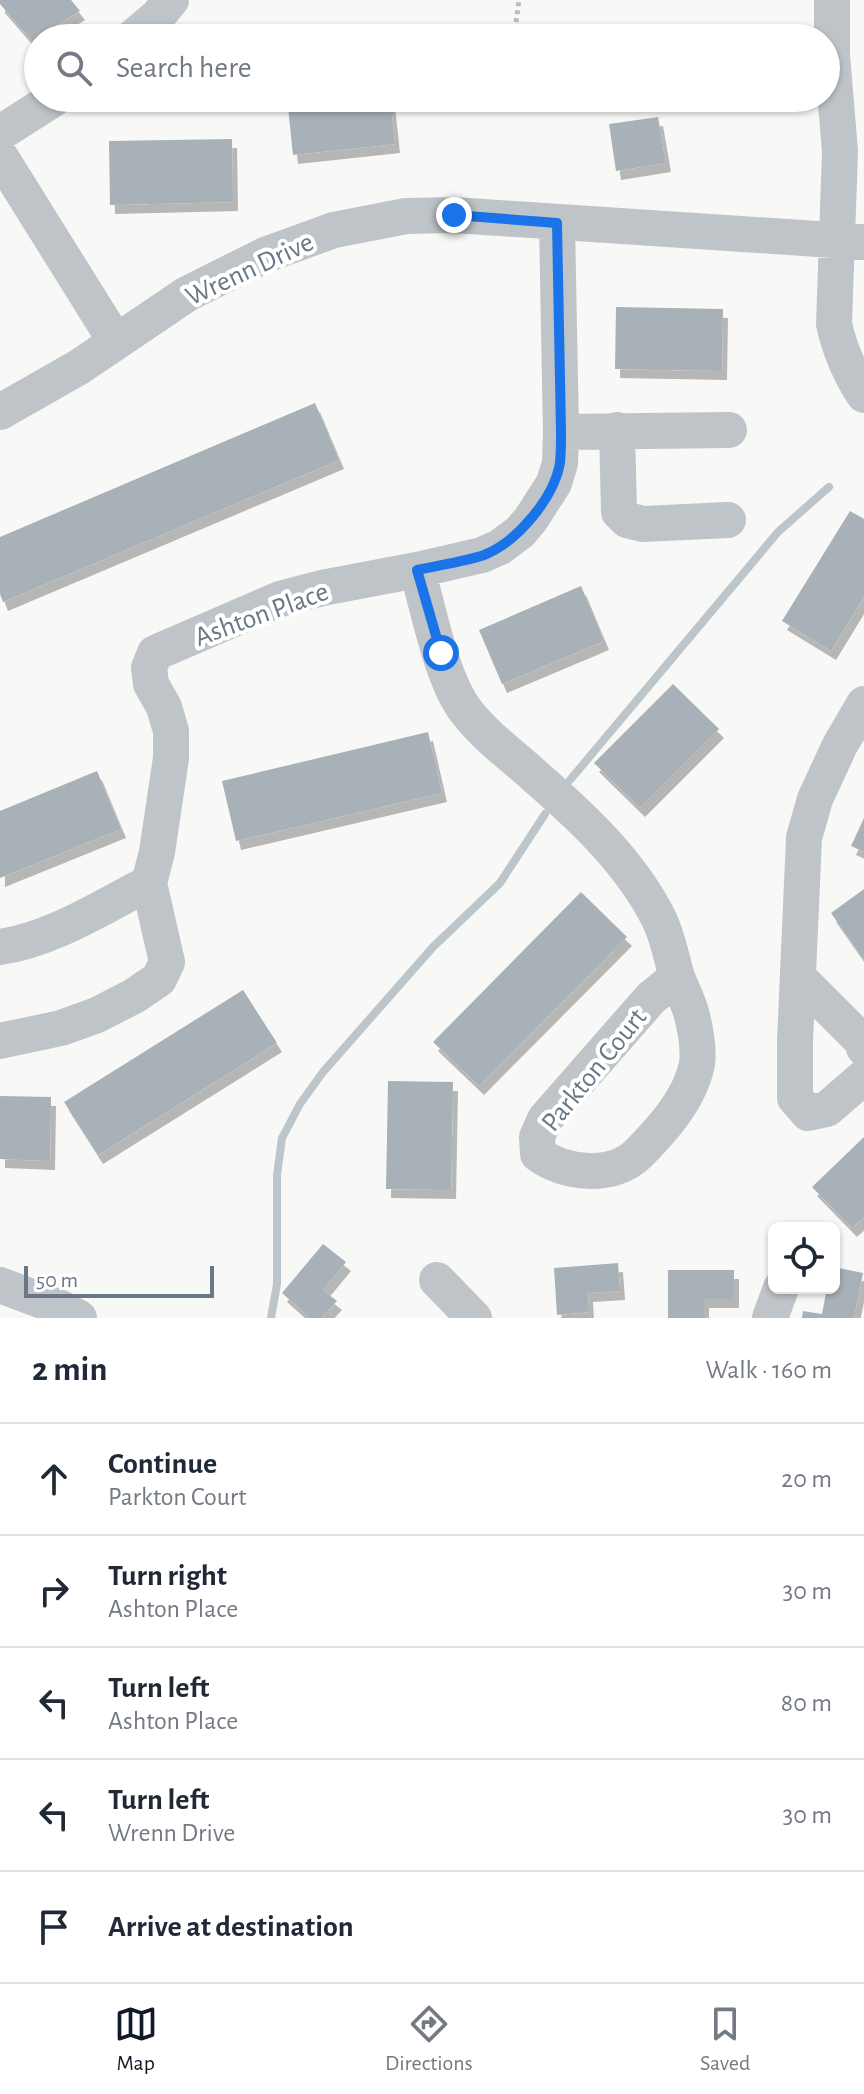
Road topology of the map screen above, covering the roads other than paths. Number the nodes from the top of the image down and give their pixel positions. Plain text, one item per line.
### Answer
1 (171, 0) edge
2 (832, 0) edge
3 (149, 24) edge
4 (832, 24) edge
5 (33, 112) edge
6 (837, 112) edge
7 (0, 133) edge
8 (0, 156) edge
9 (557, 223) junction
10 (850, 241) edge
11 (116, 342) junction
12 (864, 395) edge
13 (0, 412) edge
14 (617, 430) junction
15 (729, 430) dead end
16 (561, 432) junction
17 (728, 520) dead end
18 (417, 570) junction
19 (864, 704) edge
20 (149, 883) junction
21 (0, 947) edge
22 (677, 977) junction
23 (798, 977) junction
24 (0, 1041) edge
25 (864, 1048) edge
26 (864, 1077) edge
27 (437, 1280) dead end
28 (0, 1285) edge
29 (779, 1294) edge
30 (79, 1318) edge
31 (474, 1318) edge
32 (770, 1318) edge

1 - 3 street
2 - 4 street
5 - 7 street
6 - 10 street
8 - 11 street
9 - 10 street, Wrenn Drive
9 - 11 street, Wrenn Drive
9 - 16 street, Ashton Place
10 - 12 street
11 - 13 street, Wrenn Drive
14 - 15 street
14 - 16 street
14 - 17 street
16 - 18 street, Ashton Place
18 - 20 street, Ashton Place
18 - 22 street, Parkton Court
19 - 23 street
20 - 21 street
20 - 24 street
22 - 22 street, Parkton Court
23 - 25 street
23 - 26 street
27 - 31 street
28 - 30 street
29 - 32 street

